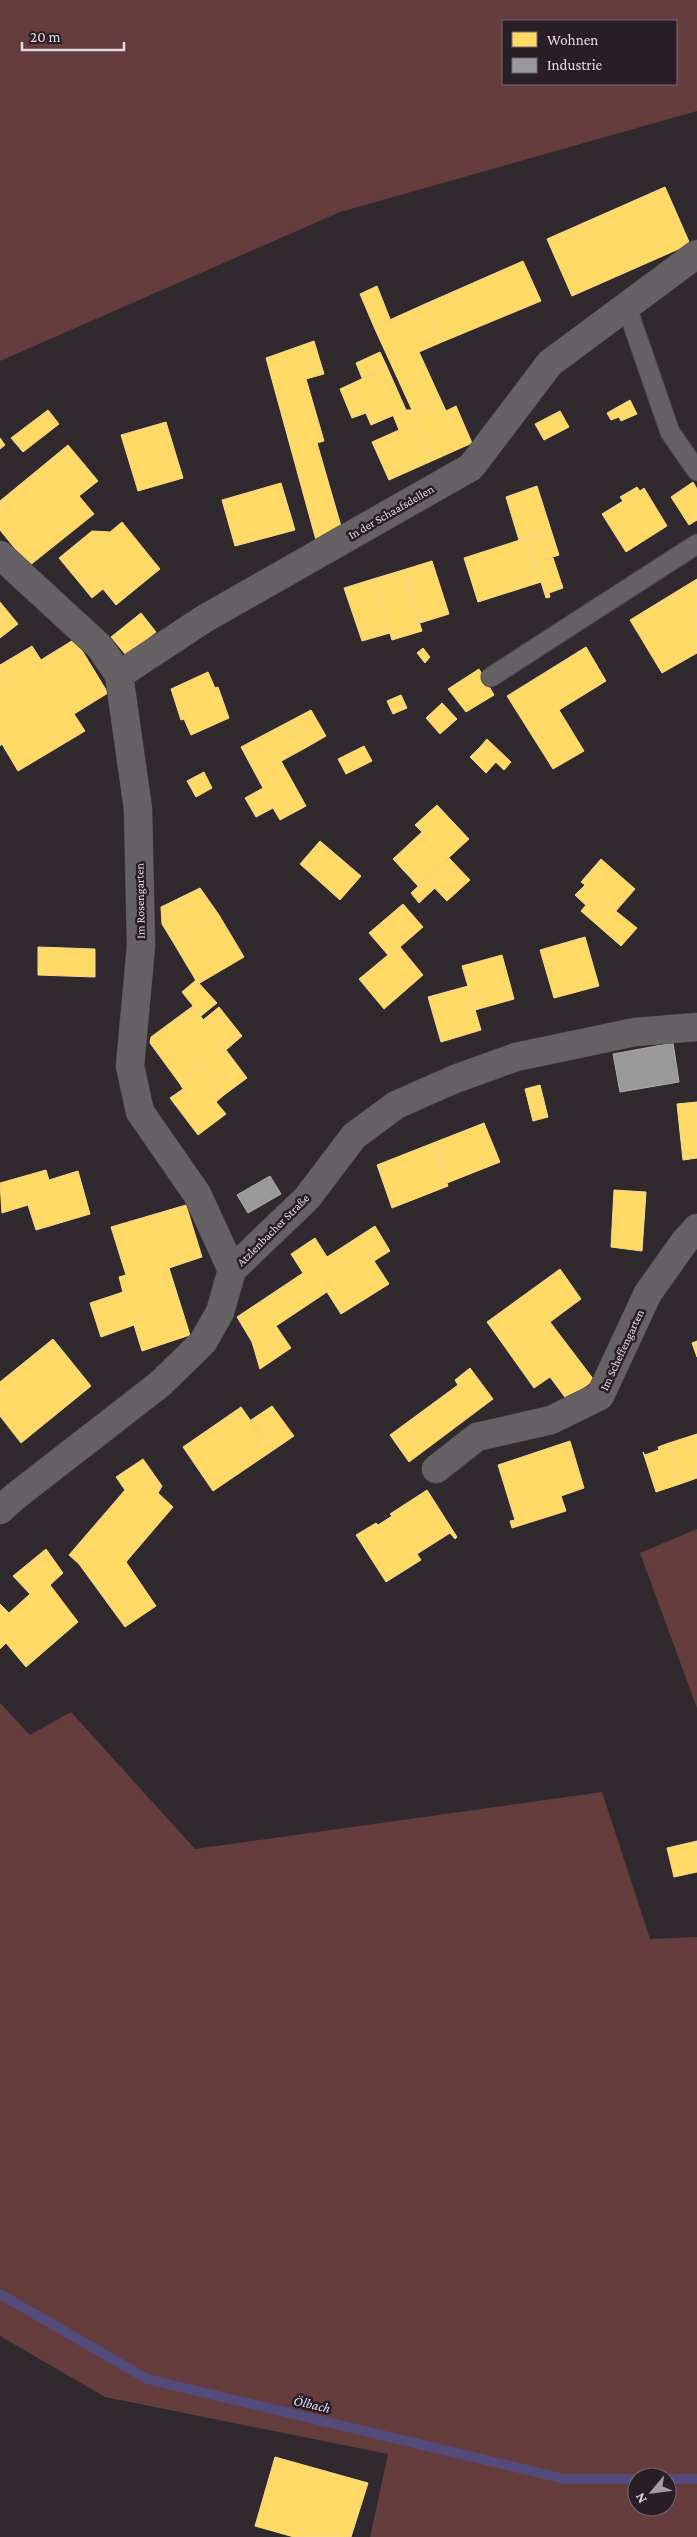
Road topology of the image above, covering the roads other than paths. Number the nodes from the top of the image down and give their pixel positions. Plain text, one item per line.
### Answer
1 (697, 254) edge
2 (626, 306) junction
3 (697, 471) edge
4 (697, 544) edge
5 (0, 555) edge
6 (118, 675) junction
7 (491, 677) dead end
8 (697, 1027) edge
9 (697, 1228) edge
10 (232, 1270) junction
11 (436, 1469) dead end
12 (0, 1510) edge

1 - 2 street, In der Schaafsdellen
2 - 3 lane
2 - 6 street, In der Schaafsdellen
4 - 7 lane
5 - 6 street, Im Rosengarten
6 - 10 street, Im Rosengarten
8 - 10 street, Atzlenbacher Straße
9 - 11 street, Im Scheffengarten
10 - 12 street, Atzlenbacher Straße

